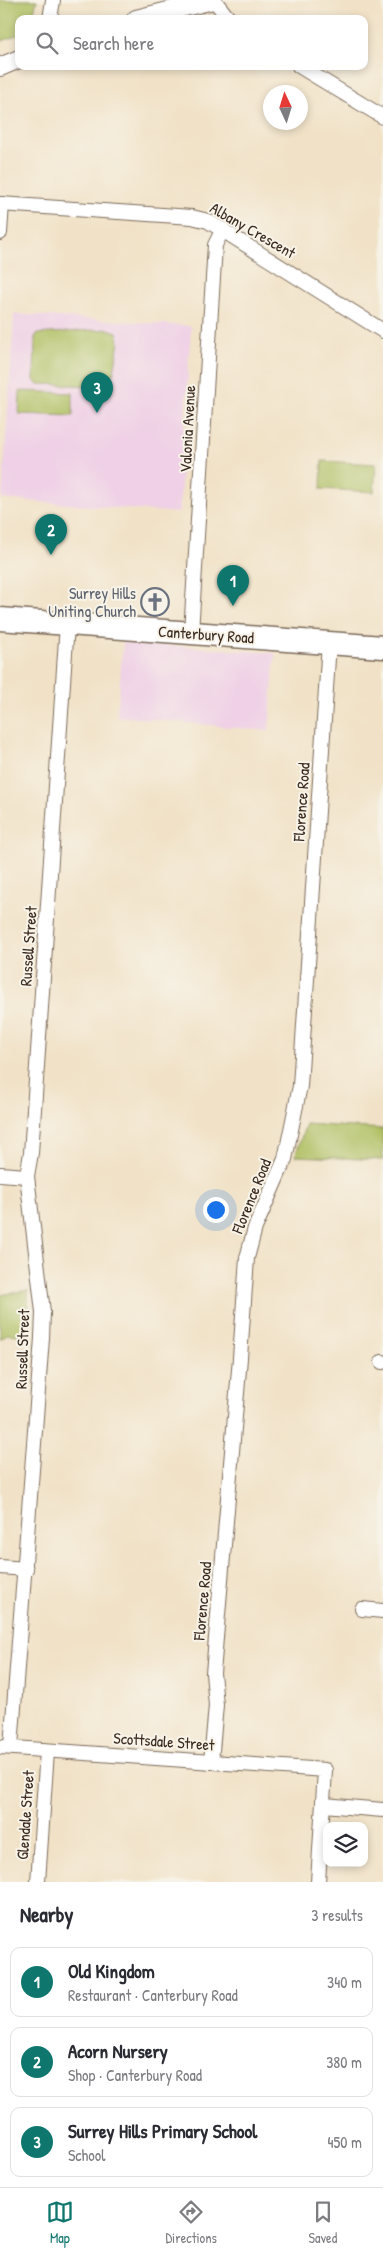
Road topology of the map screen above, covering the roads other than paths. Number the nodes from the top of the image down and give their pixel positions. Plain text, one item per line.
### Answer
1 (53, 0) edge
2 (213, 0) edge
3 (51, 15) edge
4 (152, 15) edge
5 (226, 15) edge
6 (15, 61) edge
7 (0, 67) edge
8 (306, 70) edge
9 (383, 117) edge
10 (1, 204) edge
11 (224, 229) junction
12 (0, 234) edge
13 (383, 331) edge
14 (0, 619) edge
15 (67, 624) junction
16 (191, 633) junction
17 (329, 643) junction
18 (383, 647) edge
19 (0, 1174) edge
20 (27, 1176) junction
21 (0, 1567) edge
22 (26, 1569) junction
23 (362, 1609) dead end
24 (383, 1611) edge
25 (6, 1747) edge
26 (47, 1751) junction
27 (211, 1762) junction
28 (324, 1805) junction
29 (383, 1810) edge
30 (38, 1882) edge
31 (318, 1882) edge

1 - 3 street
2 - 4 street
2 - 5 street
6 - 7 street
8 - 9 street
10 - 11 street, Albany Crescent
10 - 12 street
11 - 13 street, Albany Crescent
11 - 16 street, Valonia Avenue
14 - 15 main road, Canterbury Road
15 - 16 main road, Canterbury Road
15 - 20 street, Russell Street
16 - 17 main road, Canterbury Road
17 - 18 main road, Canterbury Road
17 - 27 street, Florence Road
19 - 20 street
20 - 22 street, Russell Street
21 - 22 street
22 - 25 street, Russell Street
23 - 24 street
25 - 26 street, Scottsdale Street
26 - 27 street, Scottsdale Street
26 - 30 street, Glendale Street
27 - 28 street, Scottsdale Street
28 - 29 street
28 - 31 street

